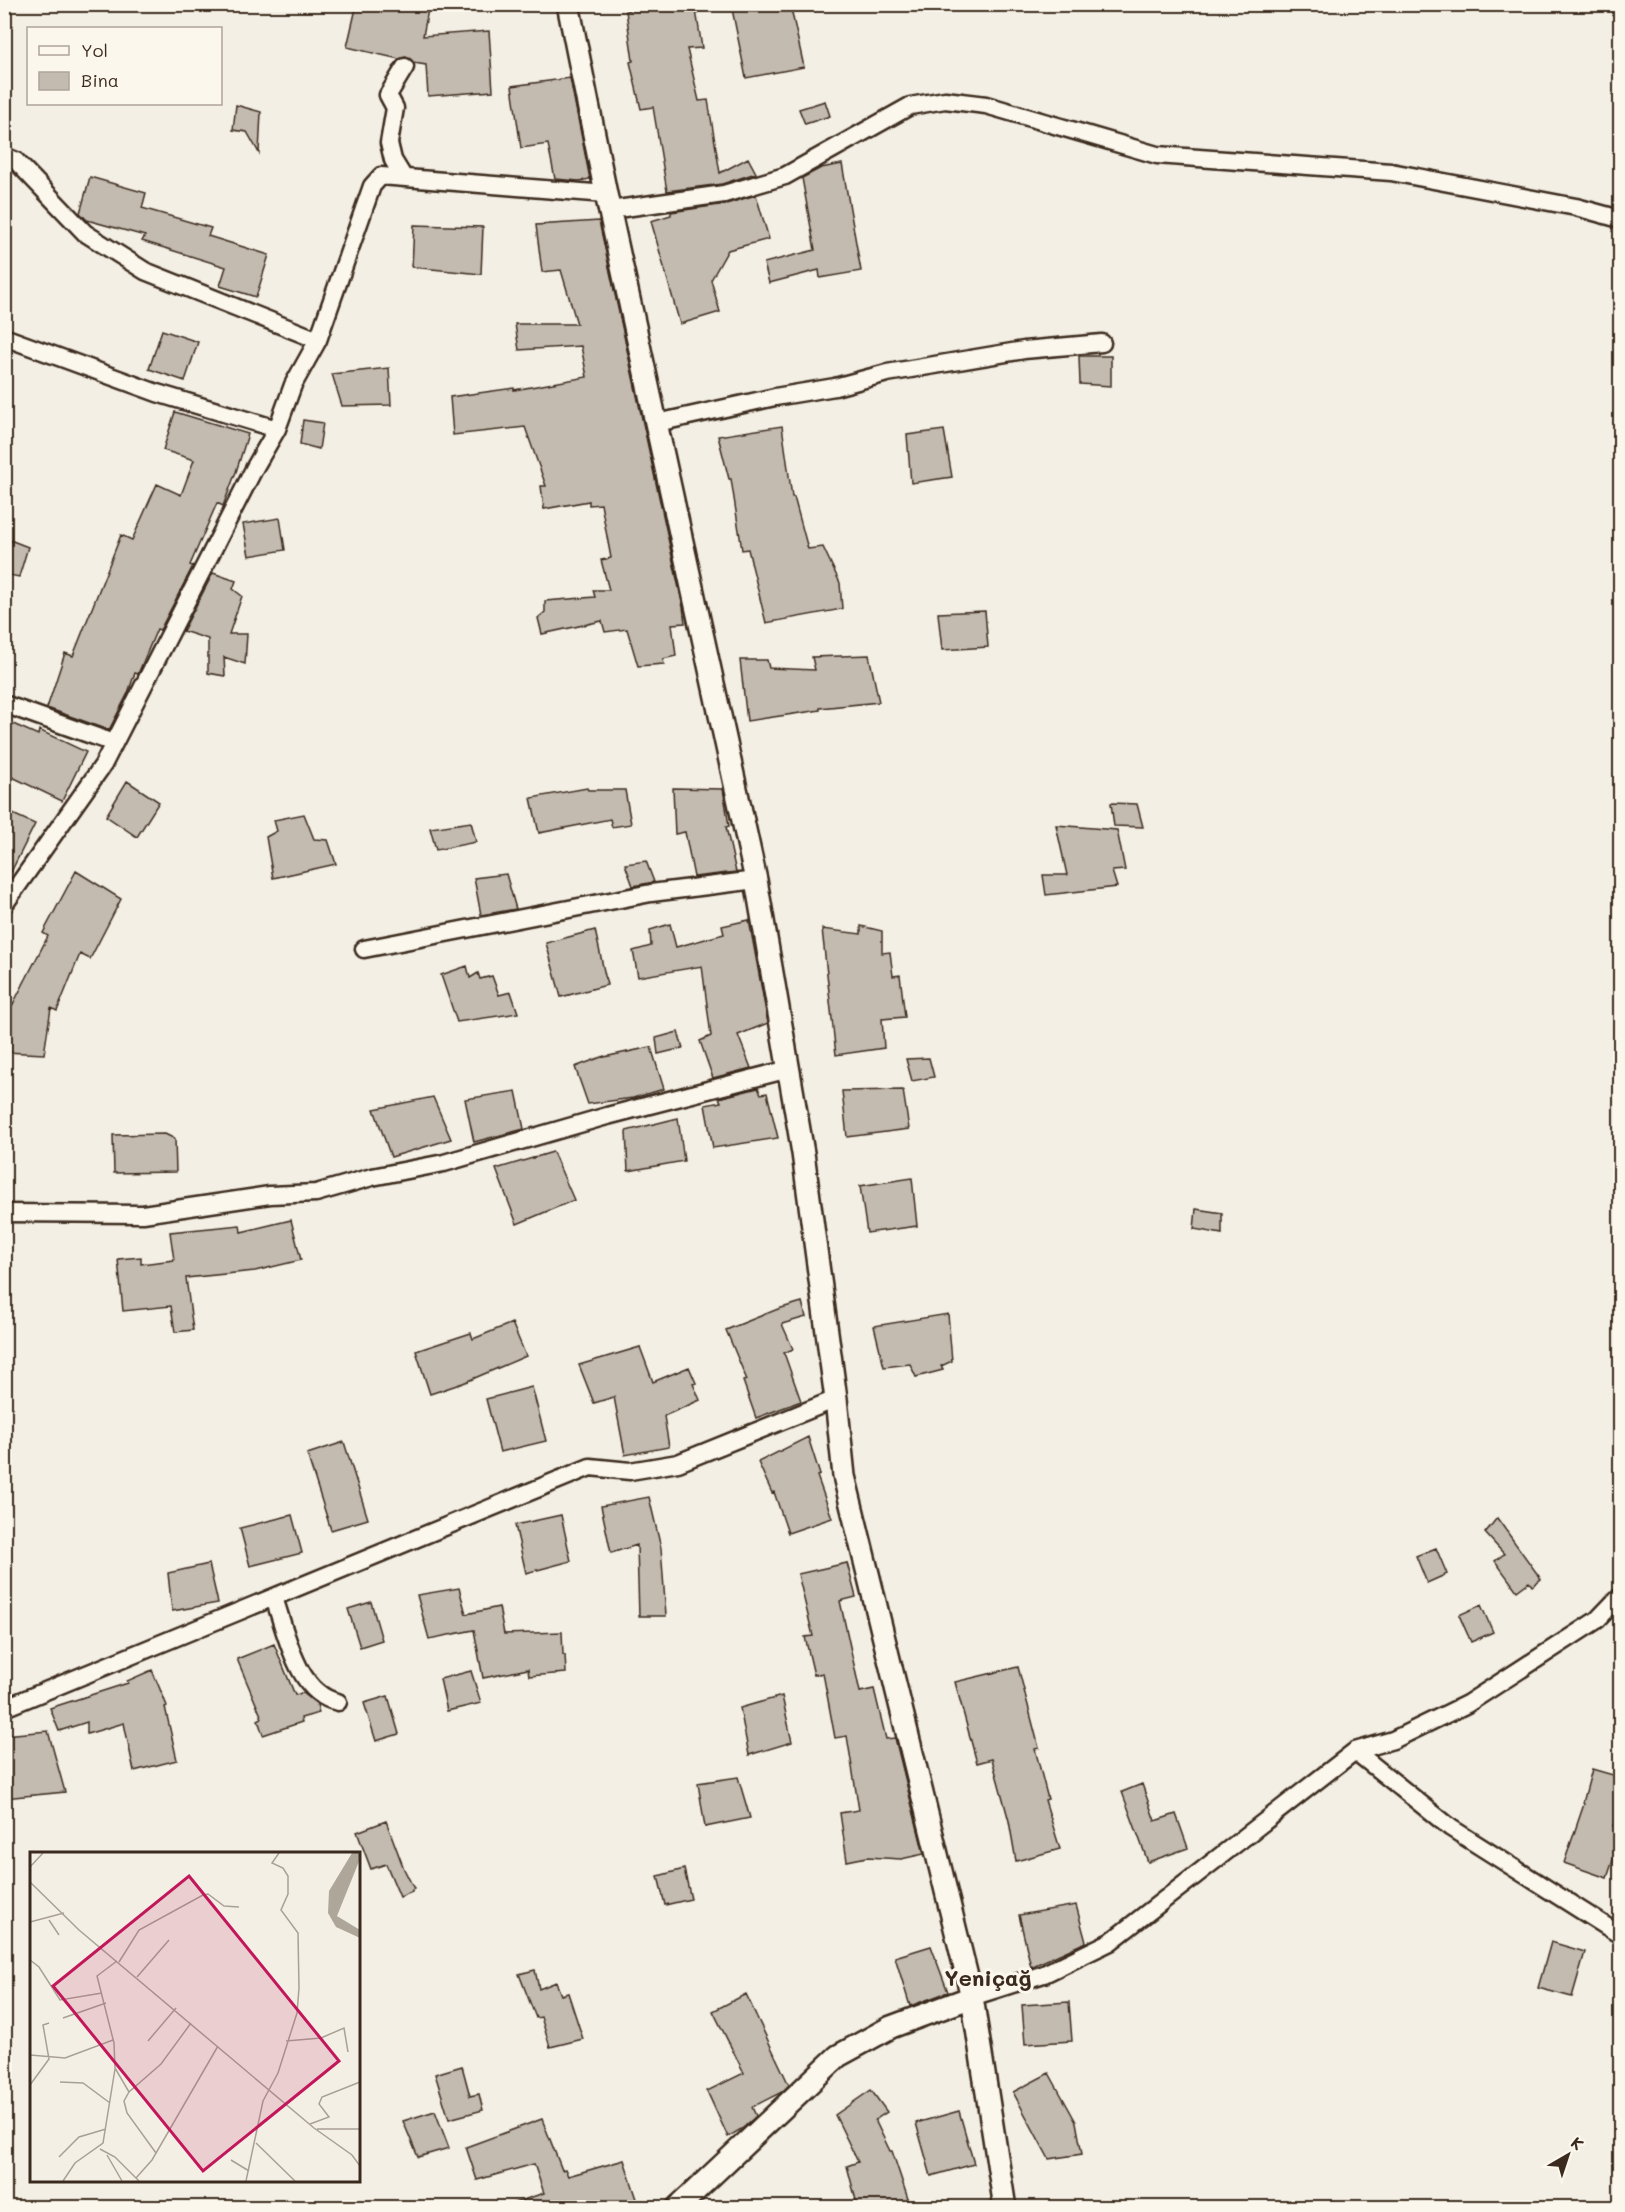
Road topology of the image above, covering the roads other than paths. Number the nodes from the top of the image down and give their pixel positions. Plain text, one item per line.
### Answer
1 (568, 4) edge
2 (405, 67) dead end
3 (4, 156) edge
4 (404, 178) junction
5 (608, 202) junction
6 (1620, 219) edge
7 (4, 337) edge
8 (318, 340) junction
9 (1102, 343) dead end
10 (657, 423) junction
11 (277, 429) junction
12 (4, 704) edge
13 (114, 743) junction
14 (756, 880) junction
15 (4, 905) edge
16 (364, 949) dead end
17 (789, 1068) junction
18 (4, 1213) edge
19 (836, 1399) junction
20 (1620, 1596) edge
21 (274, 1598) junction
22 (338, 1702) dead end
23 (4, 1708) edge
24 (1355, 1751) junction
25 (1620, 1935) edge
26 (972, 1997) junction
27 (677, 2208) edge
28 (1005, 2208) edge

1 - 5 street
2 - 4 street
3 - 8 street
4 - 5 street
4 - 8 street
5 - 6 street
5 - 10 street
7 - 11 street
8 - 11 street
9 - 10 street
10 - 14 street
11 - 13 street
12 - 13 street
13 - 15 street
14 - 16 street
14 - 17 street
17 - 18 street
17 - 19 street
19 - 21 street
19 - 26 street
20 - 24 street
21 - 22 street
21 - 23 street
24 - 25 street
24 - 26 street
26 - 27 street
26 - 28 street

